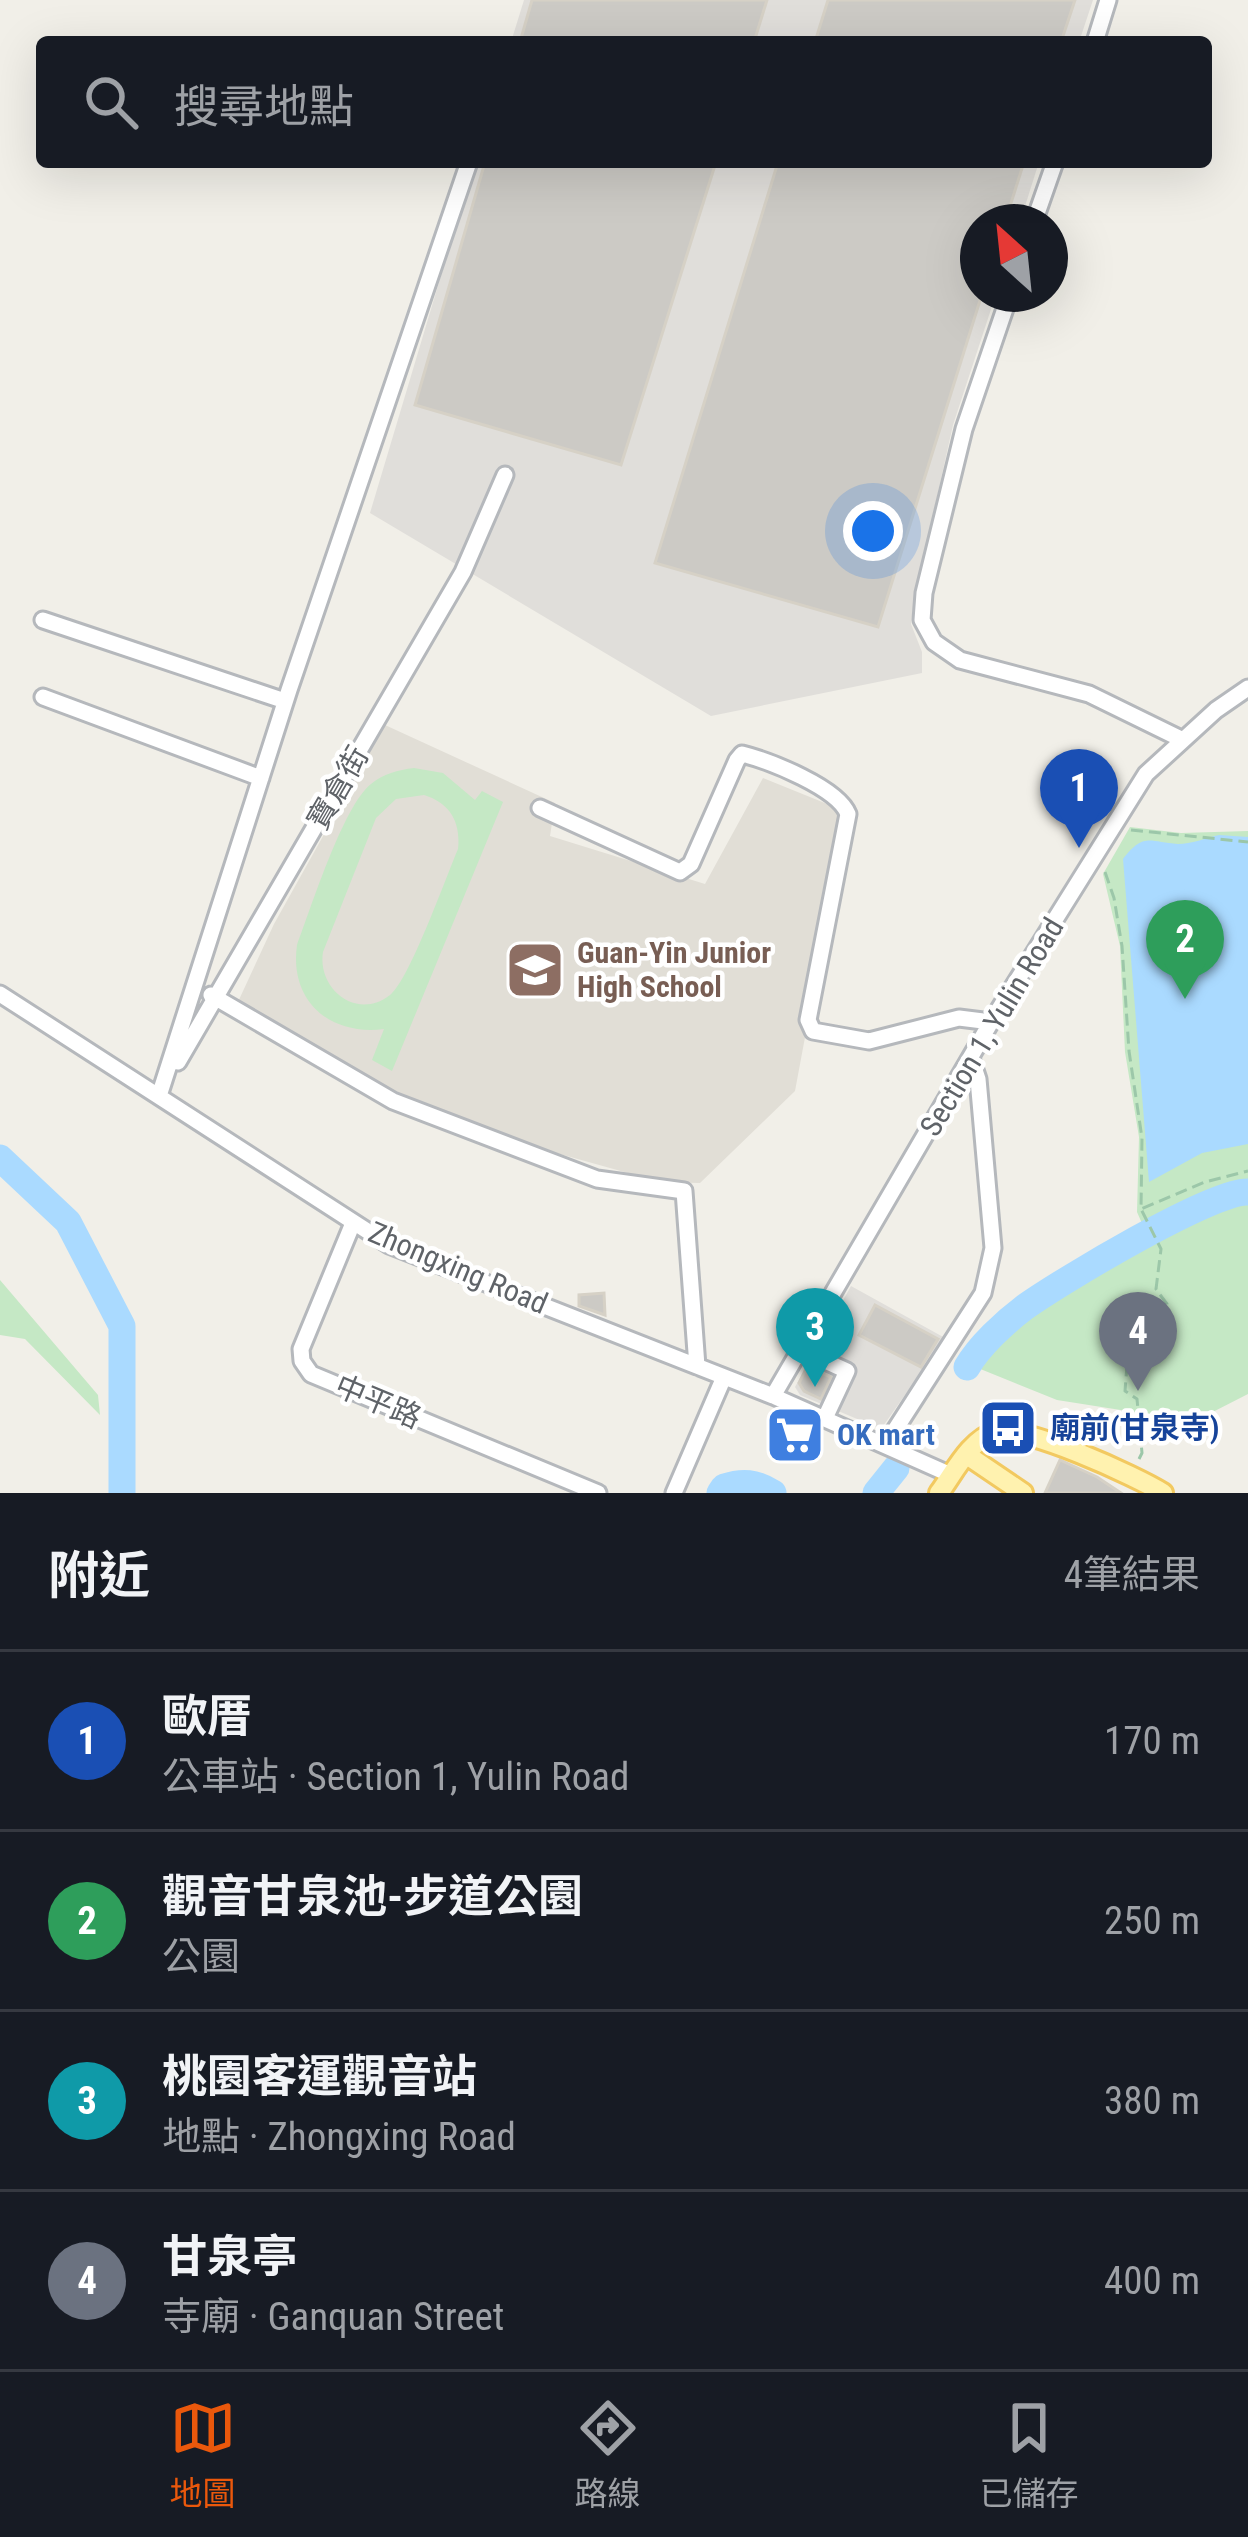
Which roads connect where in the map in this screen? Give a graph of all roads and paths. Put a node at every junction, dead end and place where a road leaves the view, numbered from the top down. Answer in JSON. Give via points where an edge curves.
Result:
{"nodes":[{"id":1,"x":1108,"y":0,"type":"edge"},
{"id":2,"x":1098,"y":36,"type":"edge"},
{"id":3,"x":467,"y":168,"type":"edge"},
{"id":4,"x":1052,"y":168,"type":"edge"},
{"id":5,"x":1040,"y":204,"type":"edge"},
{"id":6,"x":1004,"y":312,"type":"edge"},
{"id":7,"x":505,"y":475,"type":"dead end"},
{"id":8,"x":43,"y":620,"type":"dead end"},
{"id":9,"x":1248,"y":688,"type":"edge"},
{"id":10,"x":43,"y":697,"type":"dead end"},
{"id":11,"x":285,"y":701,"type":"junction"},
{"id":12,"x":1183,"y":740,"type":"junction"},
{"id":13,"x":262,"y":778,"type":"junction"},
{"id":14,"x":540,"y":808,"type":"dead end"},
{"id":15,"x":1134,"y":831,"type":"dead end"},
{"id":16,"x":1248,"y":842,"type":"edge"},
{"id":17,"x":1094,"y":859,"type":"junction"},
{"id":18,"x":196,"y":987,"type":"junction"},
{"id":19,"x":0,"y":994,"type":"edge"},
{"id":20,"x":216,"y":998,"type":"junction"},
{"id":21,"x":991,"y":1022,"type":"junction"},
{"id":22,"x":971,"y":1058,"type":"junction"},
{"id":23,"x":159,"y":1096,"type":"junction"},
{"id":24,"x":1248,"y":1171,"type":"edge"},
{"id":25,"x":1141,"y":1209,"type":"junction"},
{"id":26,"x":353,"y":1223,"type":"junction"},
{"id":27,"x":801,"y":1350,"type":"junction"},
{"id":28,"x":697,"y":1366,"type":"junction"},
{"id":29,"x":724,"y":1378,"type":"junction"},
{"id":30,"x":772,"y":1396,"type":"junction"},
{"id":31,"x":825,"y":1418,"type":"junction"},
{"id":32,"x":886,"y":1444,"type":"junction"},
{"id":33,"x":967,"y":1455,"type":"junction"},
{"id":34,"x":951,"y":1475,"type":"junction"},
{"id":35,"x":1131,"y":1476,"type":"junction"},
{"id":36,"x":598,"y":1493,"type":"edge"},
{"id":37,"x":674,"y":1493,"type":"edge"},
{"id":38,"x":939,"y":1493,"type":"edge"},
{"id":39,"x":1023,"y":1493,"type":"edge"},
{"id":40,"x":1162,"y":1493,"type":"edge"}],
"edges":[{"from":1,"to":2,"type":"street"},
{"from":3,"to":11,"type":"street"},
{"from":4,"to":5,"type":"street"},
{"from":6,"to":12,"type":"street","via":[[964,429],[922,620],[934,642],[961,660],[1089,694]]},
{"from":7,"to":20,"type":"street","name":"寶倉街","via":[[463,572]]},
{"from":8,"to":11,"type":"street"},
{"from":9,"to":12,"type":"street","name":"Section 1, Yulin Road"},
{"from":10,"to":13,"type":"street"},
{"from":11,"to":13,"type":"street"},
{"from":12,"to":17,"type":"street","name":"Section 1, Yulin Road","via":[[1146,774]]},
{"from":13,"to":18,"type":"street"},
{"from":14,"to":21,"type":"street","via":[[680,872],[691,864],[736,760],[762,759],[841,800],[848,814],[808,1020],[814,1031],[869,1041],[959,1018]]},
{"from":15,"to":16,"type":"path"},
{"from":17,"to":21,"type":"street","name":"Section 1, Yulin Road"},
{"from":17,"to":25,"type":"path","via":[[1114,898],[1122,946],[1142,1138]]},
{"from":18,"to":20,"type":"street"},
{"from":18,"to":23,"type":"street"},
{"from":19,"to":23,"type":"street","name":"Zhongxing Road"},
{"from":20,"to":23,"type":"street","name":"寶倉街"},
{"from":20,"to":28,"type":"street","via":[[393,1100],[598,1179],[685,1190]]},
{"from":21,"to":22,"type":"street","name":"Section 1, Yulin Road"},
{"from":22,"to":27,"type":"street","name":"Section 1, Yulin Road"},
{"from":22,"to":32,"type":"street","via":[[993,1248],[983,1293]]},
{"from":23,"to":26,"type":"street","name":"Zhongxing Road"},
{"from":24,"to":25,"type":"path"},
{"from":25,"to":35,"type":"path","via":[[1160,1249],[1156,1289],[1168,1327],[1127,1365],[1125,1390],[1137,1399],[1142,1453]]},
{"from":26,"to":28,"type":"street","name":"Zhongxing Road","via":[[389,1245]]},
{"from":26,"to":36,"type":"street","name":"中平路","via":[[301,1349],[311,1374]]},
{"from":27,"to":30,"type":"street","name":"Section 1, Yulin Road"},
{"from":27,"to":31,"type":"street","via":[[847,1371]]},
{"from":28,"to":29,"type":"street","name":"Zhongxing Road"},
{"from":29,"to":30,"type":"street","name":"Zhongxing Road"},
{"from":29,"to":37,"type":"street"},
{"from":30,"to":31,"type":"street","name":"Zhongxing Road"},
{"from":31,"to":32,"type":"street","name":"Zhongxing Road"},
{"from":32,"to":34,"type":"street","name":"Zhongxing Road"},
{"from":33,"to":34,"type":"main road"},
{"from":33,"to":35,"type":"main road","via":[[980,1439],[1016,1432]]},
{"from":33,"to":39,"type":"main road"},
{"from":34,"to":38,"type":"main road"},
{"from":35,"to":40,"type":"main road"}]}
